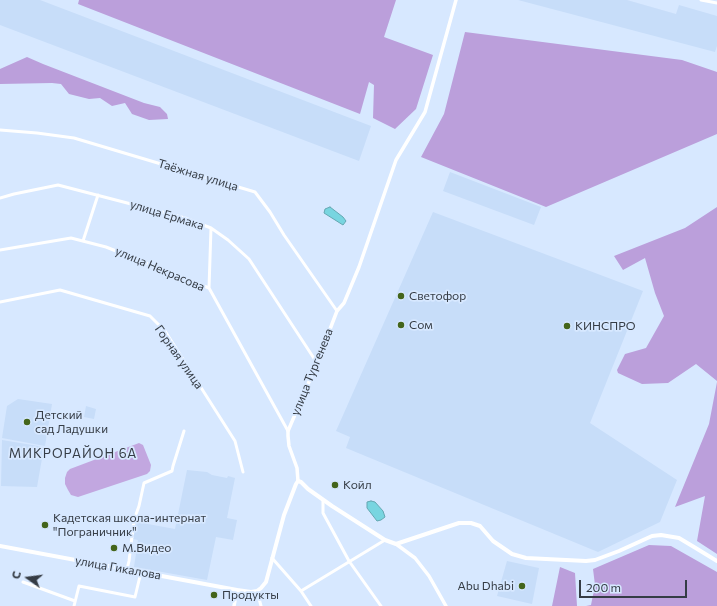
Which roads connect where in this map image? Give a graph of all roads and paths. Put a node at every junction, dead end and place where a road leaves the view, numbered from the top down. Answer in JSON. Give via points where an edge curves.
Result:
{"nodes":[{"id":1,"x":456,"y":0,"type":"edge"},
{"id":2,"x":701,"y":0,"type":"edge"},
{"id":3,"x":717,"y":4,"type":"edge"},
{"id":4,"x":0,"y":130,"type":"edge"},
{"id":5,"x":98,"y":195,"type":"junction"},
{"id":6,"x":0,"y":198,"type":"edge"},
{"id":7,"x":210,"y":228,"type":"junction"},
{"id":8,"x":84,"y":241,"type":"junction"},
{"id":9,"x":0,"y":250,"type":"edge"},
{"id":10,"x":209,"y":288,"type":"junction"},
{"id":11,"x":0,"y":302,"type":"edge"},
{"id":12,"x":337,"y":311,"type":"junction"},
{"id":13,"x":317,"y":364,"type":"junction"},
{"id":14,"x":184,"y":431,"type":"dead end"},
{"id":15,"x":288,"y":431,"type":"junction"},
{"id":16,"x":243,"y":472,"type":"dead end"},
{"id":17,"x":298,"y":481,"type":"junction"},
{"id":18,"x":323,"y":500,"type":"junction"},
{"id":19,"x":385,"y":540,"type":"junction"},
{"id":20,"x":396,"y":544,"type":"junction"},
{"id":21,"x":0,"y":546,"type":"edge"},
{"id":22,"x":272,"y":558,"type":"junction"},
{"id":23,"x":349,"y":561,"type":"junction"},
{"id":24,"x":717,"y":561,"type":"edge"},
{"id":25,"x":127,"y":569,"type":"junction"},
{"id":26,"x":141,"y":572,"type":"junction"},
{"id":27,"x":23,"y":582,"type":"dead end"},
{"id":28,"x":237,"y":590,"type":"junction"},
{"id":29,"x":257,"y":591,"type":"junction"},
{"id":30,"x":301,"y":591,"type":"junction"},
{"id":31,"x":75,"y":601,"type":"junction"},
{"id":32,"x":74,"y":606,"type":"edge"},
{"id":33,"x":234,"y":606,"type":"edge"},
{"id":34,"x":261,"y":606,"type":"edge"},
{"id":35,"x":311,"y":606,"type":"edge"},
{"id":36,"x":381,"y":606,"type":"edge"},
{"id":37,"x":446,"y":606,"type":"edge"}],
"edges":[{"from":1,"to":12,"type":"street","name":"улица Тургенева","via":[[425,112],[396,160],[359,267],[344,303]]},
{"from":2,"to":3,"type":"street"},
{"from":4,"to":12,"type":"street","name":"Таёжная улица","via":[[74,138],[255,192]]},
{"from":5,"to":6,"type":"street","name":"улица Ермака","via":[[58,185]]},
{"from":5,"to":7,"type":"street","name":"улица Ермака","via":[[184,218]]},
{"from":5,"to":8,"type":"street"},
{"from":7,"to":10,"type":"street"},
{"from":7,"to":13,"type":"street","name":"улица Ермака","via":[[228,240],[249,260]]},
{"from":8,"to":9,"type":"street","name":"улица Некрасова","via":[[71,238]]},
{"from":8,"to":10,"type":"street","name":"улица Некрасова","via":[[106,247]]},
{"from":10,"to":15,"type":"street","name":"улица Некрасова"},
{"from":11,"to":16,"type":"street","name":"Горная улица","via":[[60,290],[150,316],[165,331],[235,441]]},
{"from":12,"to":13,"type":"street","name":"улица Тургенева"},
{"from":13,"to":15,"type":"street","name":"улица Тургенева"},
{"from":14,"to":25,"type":"street","via":[[172,471],[144,483],[134,520]]},
{"from":15,"to":17,"type":"street","name":"улица Тургенева"},
{"from":17,"to":18,"type":"main road"},
{"from":17,"to":22,"type":"main road","via":[[284,515]]},
{"from":18,"to":19,"type":"main road"},
{"from":18,"to":23,"type":"street","via":[[323,513]]},
{"from":19,"to":20,"type":"main road"},
{"from":19,"to":23,"type":"street"},
{"from":20,"to":24,"type":"main road","via":[[459,523],[471,523],[480,526],[512,554],[526,558],[594,560],[652,536],[661,535],[679,538]]},
{"from":20,"to":37,"type":"street","via":[[415,558]]},
{"from":21,"to":25,"type":"main road","name":"улица Гикалова"},
{"from":22,"to":29,"type":"main road","via":[[266,582]]},
{"from":22,"to":30,"type":"street"},
{"from":23,"to":30,"type":"street"},
{"from":23,"to":36,"type":"street"},
{"from":25,"to":26,"type":"main road","name":"улица Гикалова"},
{"from":26,"to":28,"type":"main road","name":"улица Гикалова"},
{"from":26,"to":31,"type":"street","via":[[136,597],[79,586]]},
{"from":27,"to":31,"type":"street"},
{"from":28,"to":29,"type":"main road","name":"улица Гикалова"},
{"from":28,"to":33,"type":"street"},
{"from":29,"to":34,"type":"street"},
{"from":30,"to":35,"type":"street"},
{"from":31,"to":32,"type":"street"}]}
